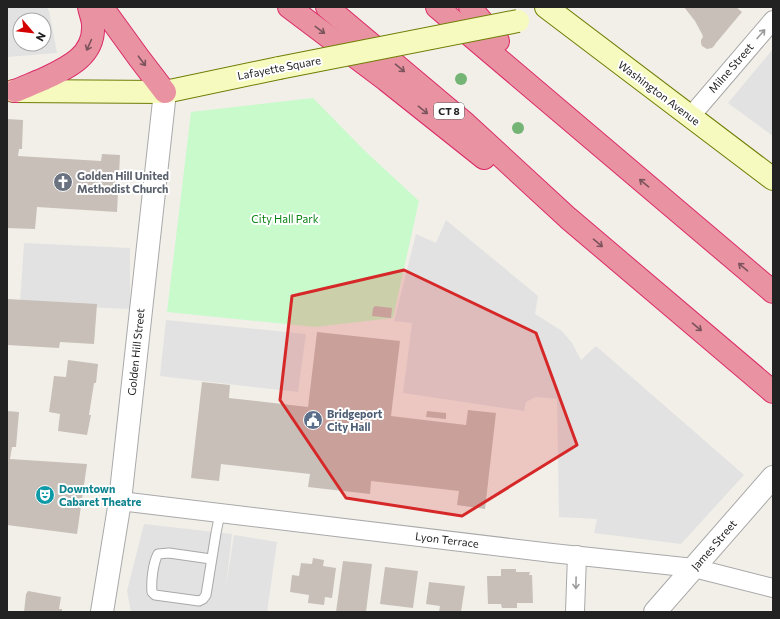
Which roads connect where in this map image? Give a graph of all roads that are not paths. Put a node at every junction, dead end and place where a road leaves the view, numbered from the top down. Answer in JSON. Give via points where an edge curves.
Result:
{"nodes":[{"id":1,"x":88,"y":7,"type":"edge"},
{"id":2,"x":102,"y":7,"type":"edge"},
{"id":3,"x":289,"y":7,"type":"edge"},
{"id":4,"x":327,"y":7,"type":"edge"},
{"id":5,"x":437,"y":7,"type":"edge"},
{"id":6,"x":470,"y":7,"type":"edge"},
{"id":7,"x":546,"y":7,"type":"edge"},
{"id":8,"x":773,"y":20,"type":"edge"},
{"id":9,"x":11,"y":91,"type":"edge"},
{"id":10,"x":165,"y":92,"type":"junction"},
{"id":11,"x":549,"y":102,"type":"junction"},
{"id":12,"x":690,"y":117,"type":"junction"},
{"id":13,"x":773,"y":179,"type":"edge"},
{"id":14,"x":568,"y":218,"type":"junction"},
{"id":15,"x":773,"y":292,"type":"edge"},
{"id":16,"x":773,"y":392,"type":"edge"},
{"id":17,"x":773,"y":477,"type":"edge"},
{"id":18,"x":120,"y":501,"type":"junction"},
{"id":19,"x":220,"y":513,"type":"junction"},
{"id":20,"x":576,"y":555,"type":"junction"},
{"id":21,"x":211,"y":559,"type":"junction"},
{"id":22,"x":694,"y":568,"type":"junction"},
{"id":23,"x":773,"y":588,"type":"edge"},
{"id":24,"x":102,"y":612,"type":"edge"},
{"id":25,"x":575,"y":612,"type":"edge"},
{"id":26,"x":655,"y":612,"type":"edge"}],
"edges":[{"from":1,"to":9,"type":"highway","one_way":true,"via":[[93,35],[85,53],[69,67]]},
{"from":2,"to":10,"type":"highway","one_way":true},
{"from":3,"to":14,"type":"highway","one_way":true,"via":[[505,175]]},
{"from":4,"to":14,"type":"highway","number":"CT 8","one_way":true,"via":[[466,124]]},
{"from":5,"to":11,"type":"highway"},
{"from":6,"to":11,"type":"highway"},
{"from":7,"to":10,"type":"main road","name":"Lafayette Square","bridge":true,"via":[[518,21]]},
{"from":7,"to":12,"type":"main road","name":"Washington Avenue"},
{"from":12,"to":8,"type":"street","name":"Milne Street","one_way":true},
{"from":9,"to":10,"type":"main road","name":"Lafayette Square"},
{"from":10,"to":18,"type":"street","name":"Golden Hill Street"},
{"from":15,"to":11,"type":"highway","one_way":true},
{"from":12,"to":13,"type":"main road","name":"Washington Avenue"},
{"from":14,"to":16,"type":"highway","number":"CT 8","one_way":true},
{"from":17,"to":22,"type":"street","name":"James Street"},
{"from":18,"to":19,"type":"street","name":"Lyon Terrace"},
{"from":18,"to":24,"type":"street","name":"Golden Hill Street"},
{"from":19,"to":20,"type":"street","name":"Lyon Terrace"},
{"from":19,"to":21,"type":"lane"},
{"from":20,"to":22,"type":"street","name":"Lyon Terrace"},
{"from":20,"to":25,"type":"street","one_way":true},
{"from":21,"to":21,"type":"lane","via":[[206,595],[203,599],[199,601],[155,595],[152,592],[158,554],[169,553]]},
{"from":22,"to":23,"type":"street","name":"Lyon Terrace"},
{"from":22,"to":26,"type":"street","name":"James Street"}]}
